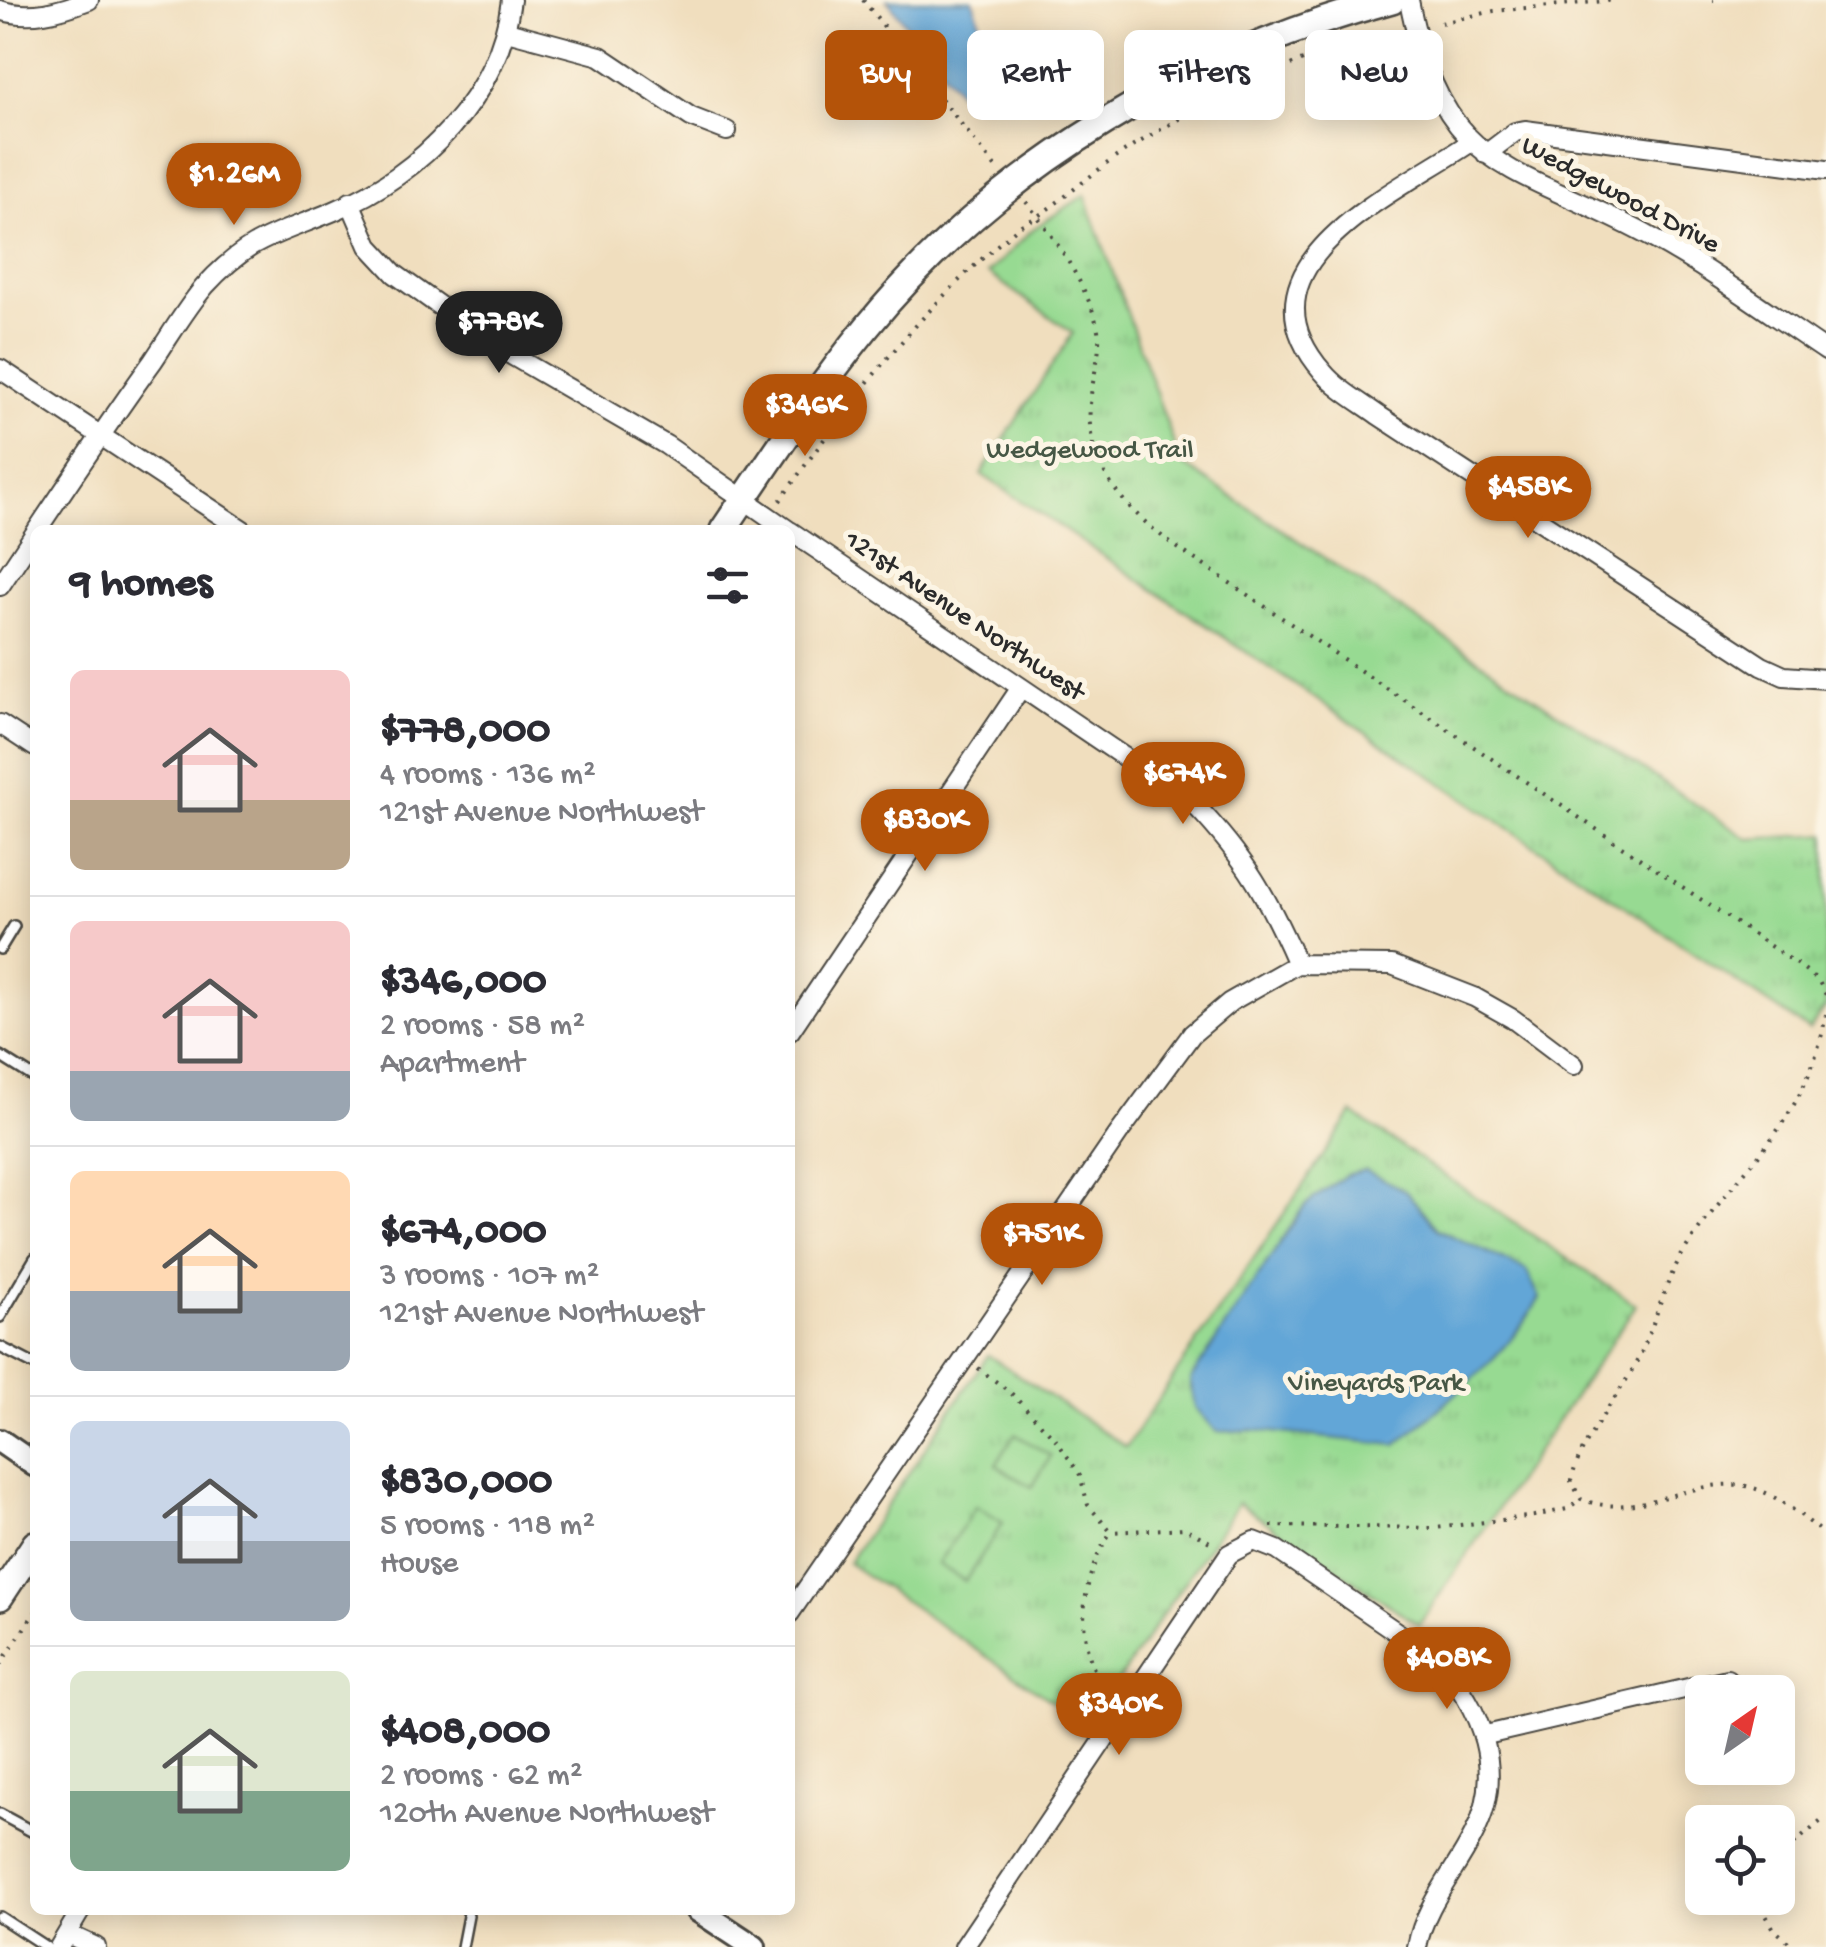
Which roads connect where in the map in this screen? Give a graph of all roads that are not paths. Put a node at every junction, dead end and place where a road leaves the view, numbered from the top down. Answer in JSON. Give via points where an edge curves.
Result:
{"nodes":[{"id":1,"x":89,"y":0,"type":"edge"},
{"id":2,"x":512,"y":0,"type":"edge"},
{"id":3,"x":1392,"y":0,"type":"edge"},
{"id":4,"x":1409,"y":0,"type":"edge"},
{"id":5,"x":0,"y":10,"type":"edge"},
{"id":6,"x":507,"y":31,"type":"junction"},
{"id":7,"x":727,"y":131,"type":"dead end"},
{"id":8,"x":1479,"y":148,"type":"junction"},
{"id":9,"x":1826,"y":170,"type":"edge"},
{"id":10,"x":350,"y":202,"type":"junction"},
{"id":11,"x":1826,"y":352,"type":"edge"},
{"id":12,"x":0,"y":369,"type":"edge"},
{"id":13,"x":100,"y":435,"type":"junction"},
{"id":14,"x":744,"y":498,"type":"junction"},
{"id":15,"x":41,"y":525,"type":"edge"},
{"id":16,"x":235,"y":525,"type":"edge"},
{"id":17,"x":725,"y":525,"type":"edge"},
{"id":18,"x":780,"y":525,"type":"edge"},
{"id":19,"x":795,"y":535,"type":"edge"},
{"id":20,"x":30,"y":541,"type":"edge"},
{"id":21,"x":0,"y":586,"type":"edge"},
{"id":22,"x":1826,"y":679,"type":"edge"},
{"id":23,"x":1020,"y":689,"type":"junction"},
{"id":24,"x":0,"y":724,"type":"edge"},
{"id":25,"x":30,"y":744,"type":"edge"},
{"id":26,"x":14,"y":926,"type":"dead end"},
{"id":27,"x":0,"y":949,"type":"edge"},
{"id":28,"x":1297,"y":964,"type":"junction"},
{"id":29,"x":795,"y":1024,"type":"edge"},
{"id":30,"x":0,"y":1056,"type":"edge"},
{"id":31,"x":1574,"y":1065,"type":"dead end"},
{"id":32,"x":30,"y":1075,"type":"edge"},
{"id":33,"x":30,"y":1266,"type":"edge"},
{"id":34,"x":0,"y":1317,"type":"edge"},
{"id":35,"x":0,"y":1347,"type":"edge"},
{"id":36,"x":30,"y":1366,"type":"edge"},
{"id":37,"x":0,"y":1441,"type":"edge"},
{"id":38,"x":30,"y":1462,"type":"edge"},
{"id":39,"x":30,"y":1548,"type":"edge"},
{"id":40,"x":8,"y":1566,"type":"edge"},
{"id":41,"x":0,"y":1597,"type":"edge"},
{"id":42,"x":795,"y":1606,"type":"edge"},
{"id":43,"x":1685,"y":1689,"type":"edge"},
{"id":44,"x":1486,"y":1734,"type":"junction"},
{"id":45,"x":0,"y":1814,"type":"edge"},
{"id":46,"x":30,"y":1829,"type":"edge"},
{"id":47,"x":78,"y":1915,"type":"edge"},
{"id":48,"x":706,"y":1915,"type":"edge"},
{"id":49,"x":468,"y":1916,"type":"dead end"},
{"id":50,"x":0,"y":1917,"type":"edge"},
{"id":51,"x":63,"y":1940,"type":"edge"},
{"id":52,"x":46,"y":1947,"type":"edge"},
{"id":53,"x":96,"y":1947,"type":"edge"},
{"id":54,"x":462,"y":1947,"type":"edge"},
{"id":55,"x":754,"y":1947,"type":"edge"},
{"id":56,"x":964,"y":1947,"type":"edge"},
{"id":57,"x":1417,"y":1947,"type":"edge"}],
"edges":[{"from":1,"to":5,"type":"street","via":[[18,16]]},
{"from":2,"to":6,"type":"street"},
{"from":3,"to":14,"type":"main road","via":[[1278,36],[1072,141],[914,274],[843,357]]},
{"from":4,"to":8,"type":"street","name":"Wedgewood Drive","via":[[1432,85]]},
{"from":6,"to":7,"type":"street","via":[[600,56],[692,117]]},
{"from":6,"to":10,"type":"street","via":[[484,81],[445,137],[395,178]]},
{"from":8,"to":9,"type":"street","via":[[1525,130]]},
{"from":8,"to":11,"type":"street","name":"Wedgewood Drive","via":[[1545,190],[1652,237]]},
{"from":8,"to":22,"type":"street","via":[[1333,232],[1296,290],[1304,348],[1325,376],[1378,415],[1762,666],[1784,676]]},
{"from":10,"to":13,"type":"street","via":[[276,230],[240,252],[204,288]]},
{"from":10,"to":14,"type":"street","name":"121st Avenue Northwest","via":[[369,246],[395,274],[494,345]]},
{"from":12,"to":13,"type":"street"},
{"from":13,"to":15,"type":"street"},
{"from":13,"to":16,"type":"street"},
{"from":14,"to":17,"type":"main road"},
{"from":14,"to":18,"type":"street","name":"121st Avenue Northwest"},
{"from":19,"to":23,"type":"street","name":"121st Avenue Northwest"},
{"from":20,"to":21,"type":"street"},
{"from":23,"to":28,"type":"street","name":"121st Avenue Northwest","via":[[1195,806],[1264,888]]},
{"from":23,"to":29,"type":"street"},
{"from":24,"to":25,"type":"street"},
{"from":26,"to":27,"type":"lane"},
{"from":28,"to":31,"type":"street","via":[[1392,965],[1513,1018]]},
{"from":28,"to":42,"type":"street","via":[[1230,1002],[1192,1034]]},
{"from":30,"to":32,"type":"lane"},
{"from":33,"to":34,"type":"lane"},
{"from":35,"to":36,"type":"lane"},
{"from":37,"to":38,"type":"street"},
{"from":39,"to":40,"type":"main road"},
{"from":40,"to":41,"type":"main road"},
{"from":43,"to":44,"type":"street"},
{"from":44,"to":56,"type":"street","via":[[1436,1659],[1254,1541],[1229,1554]]},
{"from":44,"to":57,"type":"street","via":[[1486,1803],[1475,1834],[1432,1902]]},
{"from":45,"to":46,"type":"lane"},
{"from":47,"to":51,"type":"street"},
{"from":48,"to":55,"type":"street"},
{"from":49,"to":54,"type":"lane"},
{"from":50,"to":52,"type":"lane"},
{"from":51,"to":53,"type":"street"}]}
